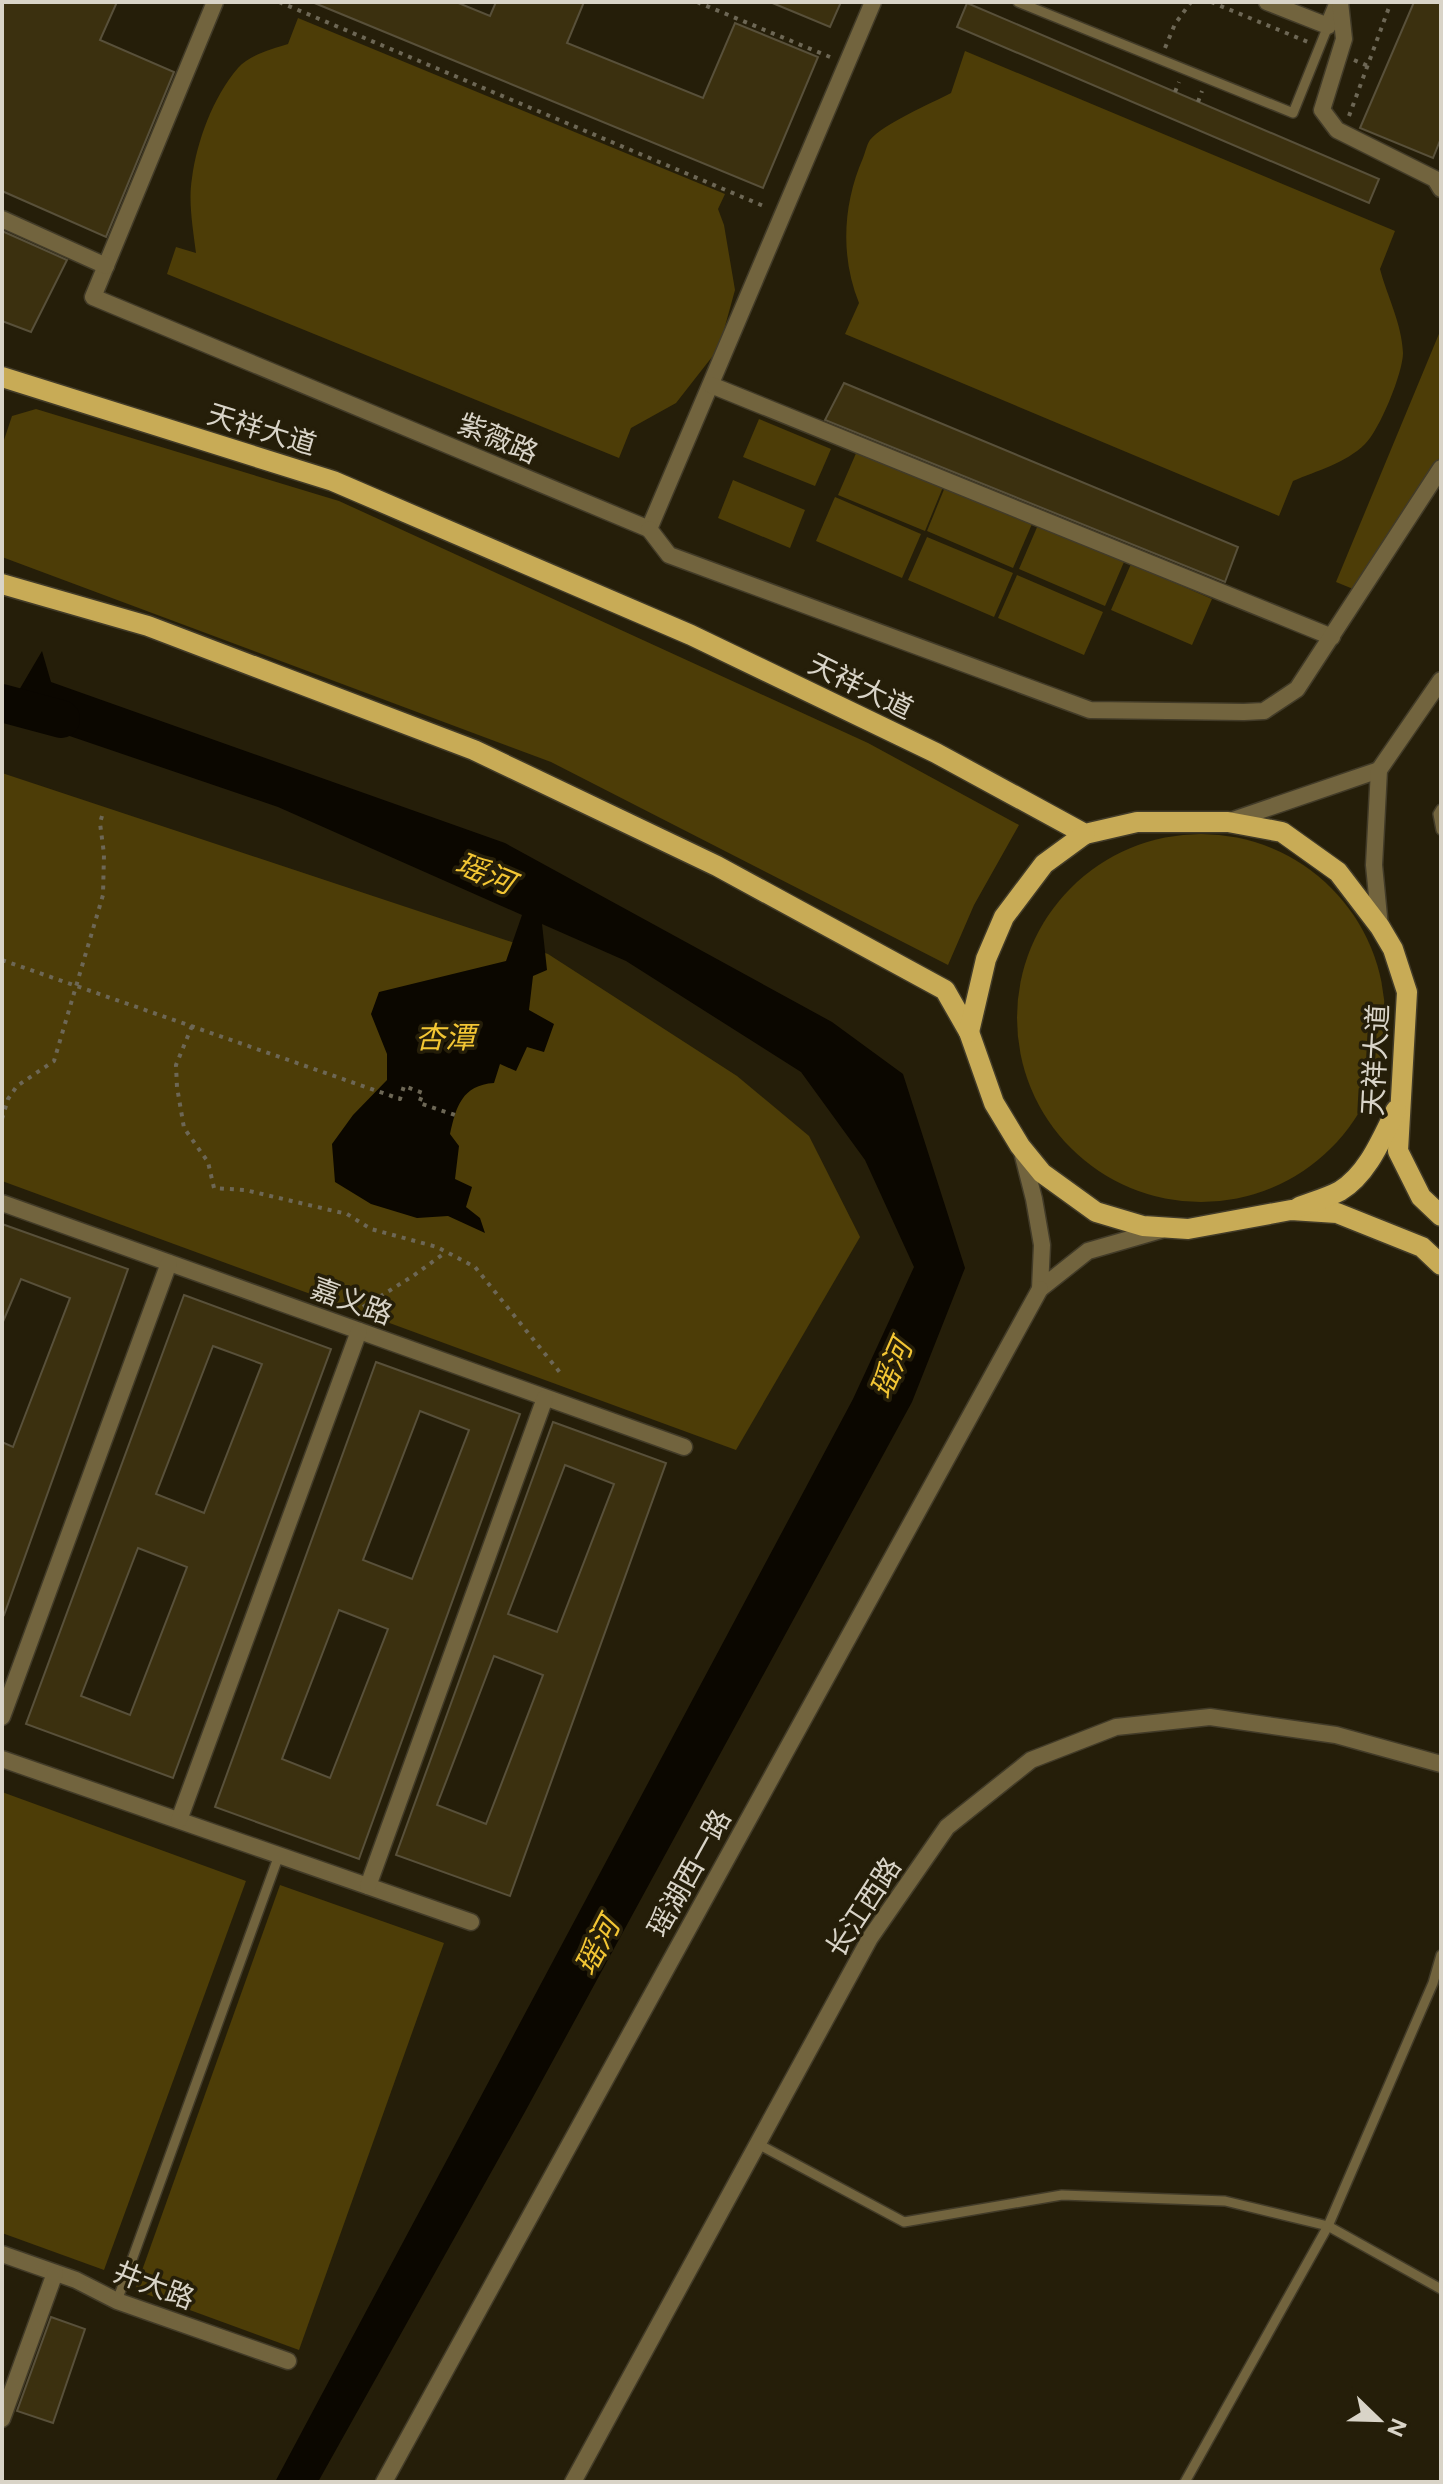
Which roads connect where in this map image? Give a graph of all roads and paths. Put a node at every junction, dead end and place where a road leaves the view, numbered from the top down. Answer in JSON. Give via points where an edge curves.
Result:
{"nodes":[{"id":1,"x":215,"y":2,"type":"edge"},
{"id":2,"x":279,"y":2,"type":"edge"},
{"id":3,"x":697,"y":2,"type":"edge"},
{"id":4,"x":873,"y":2,"type":"edge"},
{"id":5,"x":1018,"y":2,"type":"edge"},
{"id":6,"x":1191,"y":2,"type":"edge"},
{"id":7,"x":1211,"y":2,"type":"edge"},
{"id":8,"x":1267,"y":2,"type":"edge"},
{"id":9,"x":1339,"y":2,"type":"edge"},
{"id":10,"x":1391,"y":2,"type":"edge"},
{"id":11,"x":1328,"y":26,"type":"junction"},
{"id":12,"x":1320,"y":46,"type":"junction"},
{"id":13,"x":1339,"y":54,"type":"junction"},
{"id":14,"x":1160,"y":59,"type":"junction"},
{"id":15,"x":847,"y":64,"type":"junction"},
{"id":16,"x":1368,"y":66,"type":"junction"},
{"id":17,"x":1343,"y":133,"type":"junction"},
{"id":18,"x":1441,"y":189,"type":"edge"},
{"id":19,"x":783,"y":214,"type":"junction"},
{"id":20,"x":2,"y":219,"type":"edge"},
{"id":21,"x":106,"y":266,"type":"junction"},
{"id":22,"x":2,"y":377,"type":"edge"},
{"id":23,"x":711,"y":385,"type":"junction"},
{"id":24,"x":1441,"y":468,"type":"edge"},
{"id":25,"x":649,"y":529,"type":"junction"},
{"id":26,"x":2,"y":584,"type":"edge"},
{"id":27,"x":1332,"y":637,"type":"junction"},
{"id":28,"x":1441,"y":680,"type":"edge"},
{"id":29,"x":1379,"y":770,"type":"junction"},
{"id":30,"x":1441,"y":809,"type":"edge"},
{"id":31,"x":102,"y":816,"type":"dead end"},
{"id":32,"x":1228,"y":822,"type":"junction"},
{"id":33,"x":1441,"y":830,"type":"edge"},
{"id":34,"x":1085,"y":834,"type":"junction"},
{"id":35,"x":1380,"y":927,"type":"junction"},
{"id":36,"x":2,"y":960,"type":"edge"},
{"id":37,"x":77,"y":986,"type":"junction"},
{"id":38,"x":192,"y":1026,"type":"junction"},
{"id":39,"x":969,"y":1032,"type":"junction"},
{"id":40,"x":1401,"y":1100,"type":"junction"},
{"id":41,"x":458,"y":1116,"type":"dead end"},
{"id":42,"x":2,"y":1119,"type":"edge"},
{"id":43,"x":1020,"y":1146,"type":"junction"},
{"id":44,"x":2,"y":1203,"type":"edge"},
{"id":45,"x":1291,"y":1210,"type":"junction"},
{"id":46,"x":1441,"y":1216,"type":"edge"},
{"id":47,"x":1168,"y":1227,"type":"junction"},
{"id":48,"x":446,"y":1252,"type":"junction"},
{"id":49,"x":169,"y":1263,"type":"junction"},
{"id":50,"x":1441,"y":1265,"type":"edge"},
{"id":51,"x":1040,"y":1289,"type":"junction"},
{"id":52,"x":363,"y":1307,"type":"dead end"},
{"id":53,"x":359,"y":1331,"type":"junction"},
{"id":54,"x":562,"y":1375,"type":"dead end"},
{"id":55,"x":545,"y":1398,"type":"junction"},
{"id":56,"x":684,"y":1447,"type":"dead end"},
{"id":57,"x":2,"y":1717,"type":"edge"},
{"id":58,"x":2,"y":1759,"type":"edge"},
{"id":59,"x":1441,"y":1764,"type":"edge"},
{"id":60,"x":179,"y":1820,"type":"junction"},
{"id":61,"x":279,"y":1855,"type":"junction"},
{"id":62,"x":368,"y":1886,"type":"junction"},
{"id":63,"x":471,"y":1922,"type":"dead end"},
{"id":64,"x":1441,"y":1955,"type":"edge"},
{"id":65,"x":758,"y":2144,"type":"junction"},
{"id":66,"x":1328,"y":2226,"type":"junction"},
{"id":67,"x":2,"y":2254,"type":"edge"},
{"id":68,"x":55,"y":2273,"type":"junction"},
{"id":69,"x":1441,"y":2289,"type":"edge"},
{"id":70,"x":117,"y":2301,"type":"junction"},
{"id":71,"x":288,"y":2361,"type":"dead end"},
{"id":72,"x":2,"y":2419,"type":"edge"},
{"id":73,"x":384,"y":2482,"type":"edge"},
{"id":74,"x":573,"y":2482,"type":"edge"},
{"id":75,"x":1185,"y":2482,"type":"edge"}],
"edges":[{"from":1,"to":21,"type":"street","name":"紫薇路"},
{"from":2,"to":19,"type":"path"},
{"from":3,"to":15,"type":"path"},
{"from":4,"to":15,"type":"street"},
{"from":5,"to":14,"type":"lane"},
{"from":6,"to":14,"type":"path"},
{"from":7,"to":12,"type":"path"},
{"from":8,"to":11,"type":"street"},
{"from":9,"to":11,"type":"street"},
{"from":9,"to":13,"type":"street","via":[[1344,39]]},
{"from":10,"to":16,"type":"path"},
{"from":11,"to":12,"type":"lane"},
{"from":12,"to":14,"type":"lane","via":[[1293,113]]},
{"from":13,"to":16,"type":"path"},
{"from":13,"to":17,"type":"street","via":[[1322,110]]},
{"from":15,"to":19,"type":"street"},
{"from":16,"to":17,"type":"path"},
{"from":17,"to":18,"type":"street","via":[[1435,179]]},
{"from":19,"to":23,"type":"street"},
{"from":20,"to":21,"type":"street"},
{"from":21,"to":25,"type":"street","name":"紫薇路","via":[[93,297]]},
{"from":22,"to":34,"type":"main road","name":"天祥大道","via":[[333,481],[691,635],[936,753]]},
{"from":23,"to":25,"type":"street"},
{"from":23,"to":27,"type":"street"},
{"from":24,"to":27,"type":"street"},
{"from":25,"to":27,"type":"street","via":[[669,555],[1090,710],[1264,711],[1297,689]]},
{"from":26,"to":39,"type":"main road","via":[[148,626],[474,750],[717,866],[945,990]]},
{"from":28,"to":29,"type":"street"},
{"from":29,"to":32,"type":"street"},
{"from":29,"to":35,"type":"street","via":[[1374,865]]},
{"from":30,"to":33,"type":"lane"},
{"from":31,"to":37,"type":"path","via":[[103,895]]},
{"from":32,"to":34,"type":"main road","name":"天祥大道","via":[[1137,822]]},
{"from":32,"to":35,"type":"main road","name":"天祥大道","via":[[1282,832],[1338,872]]},
{"from":34,"to":39,"type":"main road","via":[[1044,864],[1004,917],[986,959]]},
{"from":35,"to":40,"type":"main road","name":"天祥大道","via":[[1407,992]]},
{"from":36,"to":37,"type":"path"},
{"from":37,"to":38,"type":"path"},
{"from":37,"to":42,"type":"path","via":[[54,1061],[17,1086]]},
{"from":38,"to":41,"type":"path","via":[[400,1099],[404,1086],[423,1093],[419,1103]]},
{"from":38,"to":48,"type":"path","via":[[176,1065],[177,1087],[184,1128],[208,1162],[214,1188],[347,1214],[371,1229]]},
{"from":39,"to":43,"type":"main road","via":[[994,1103]]},
{"from":40,"to":45,"type":"main road","via":[[1363,1170],[1341,1190]]},
{"from":40,"to":46,"type":"main road","name":"天祥大道","via":[[1398,1151],[1421,1197]]},
{"from":43,"to":47,"type":"main road","via":[[1042,1173],[1096,1212],[1143,1226]]},
{"from":43,"to":51,"type":"street","via":[[1042,1245]]},
{"from":44,"to":49,"type":"street","name":"嘉义路"},
{"from":45,"to":47,"type":"main road","via":[[1188,1229]]},
{"from":45,"to":50,"type":"main road","via":[[1337,1213],[1422,1247]]},
{"from":47,"to":51,"type":"street","via":[[1088,1251]]},
{"from":48,"to":52,"type":"path"},
{"from":48,"to":54,"type":"path","via":[[475,1267]]},
{"from":49,"to":53,"type":"street","name":"嘉义路"},
{"from":49,"to":57,"type":"street"},
{"from":51,"to":73,"type":"street","name":"瑶湖西一路"},
{"from":53,"to":55,"type":"street","name":"嘉义路"},
{"from":53,"to":60,"type":"street"},
{"from":55,"to":56,"type":"street","name":"嘉义路"},
{"from":55,"to":62,"type":"street"},
{"from":58,"to":60,"type":"street"},
{"from":59,"to":65,"type":"street","name":"长江西路","via":[[1336,1735],[1210,1717],[1116,1727],[1031,1760],[947,1827],[870,1938]]},
{"from":60,"to":61,"type":"street"},
{"from":61,"to":62,"type":"street"},
{"from":61,"to":70,"type":"lane"},
{"from":62,"to":63,"type":"street"},
{"from":64,"to":66,"type":"lane"},
{"from":65,"to":66,"type":"lane","via":[[904,2222],[1062,2195],[1225,2201]]},
{"from":65,"to":74,"type":"street","name":"长江西路"},
{"from":66,"to":69,"type":"lane"},
{"from":66,"to":75,"type":"lane"},
{"from":67,"to":68,"type":"street","name":"井大路"},
{"from":68,"to":70,"type":"street","name":"井大路"},
{"from":68,"to":72,"type":"street"},
{"from":70,"to":71,"type":"street","name":"井大路"}]}
